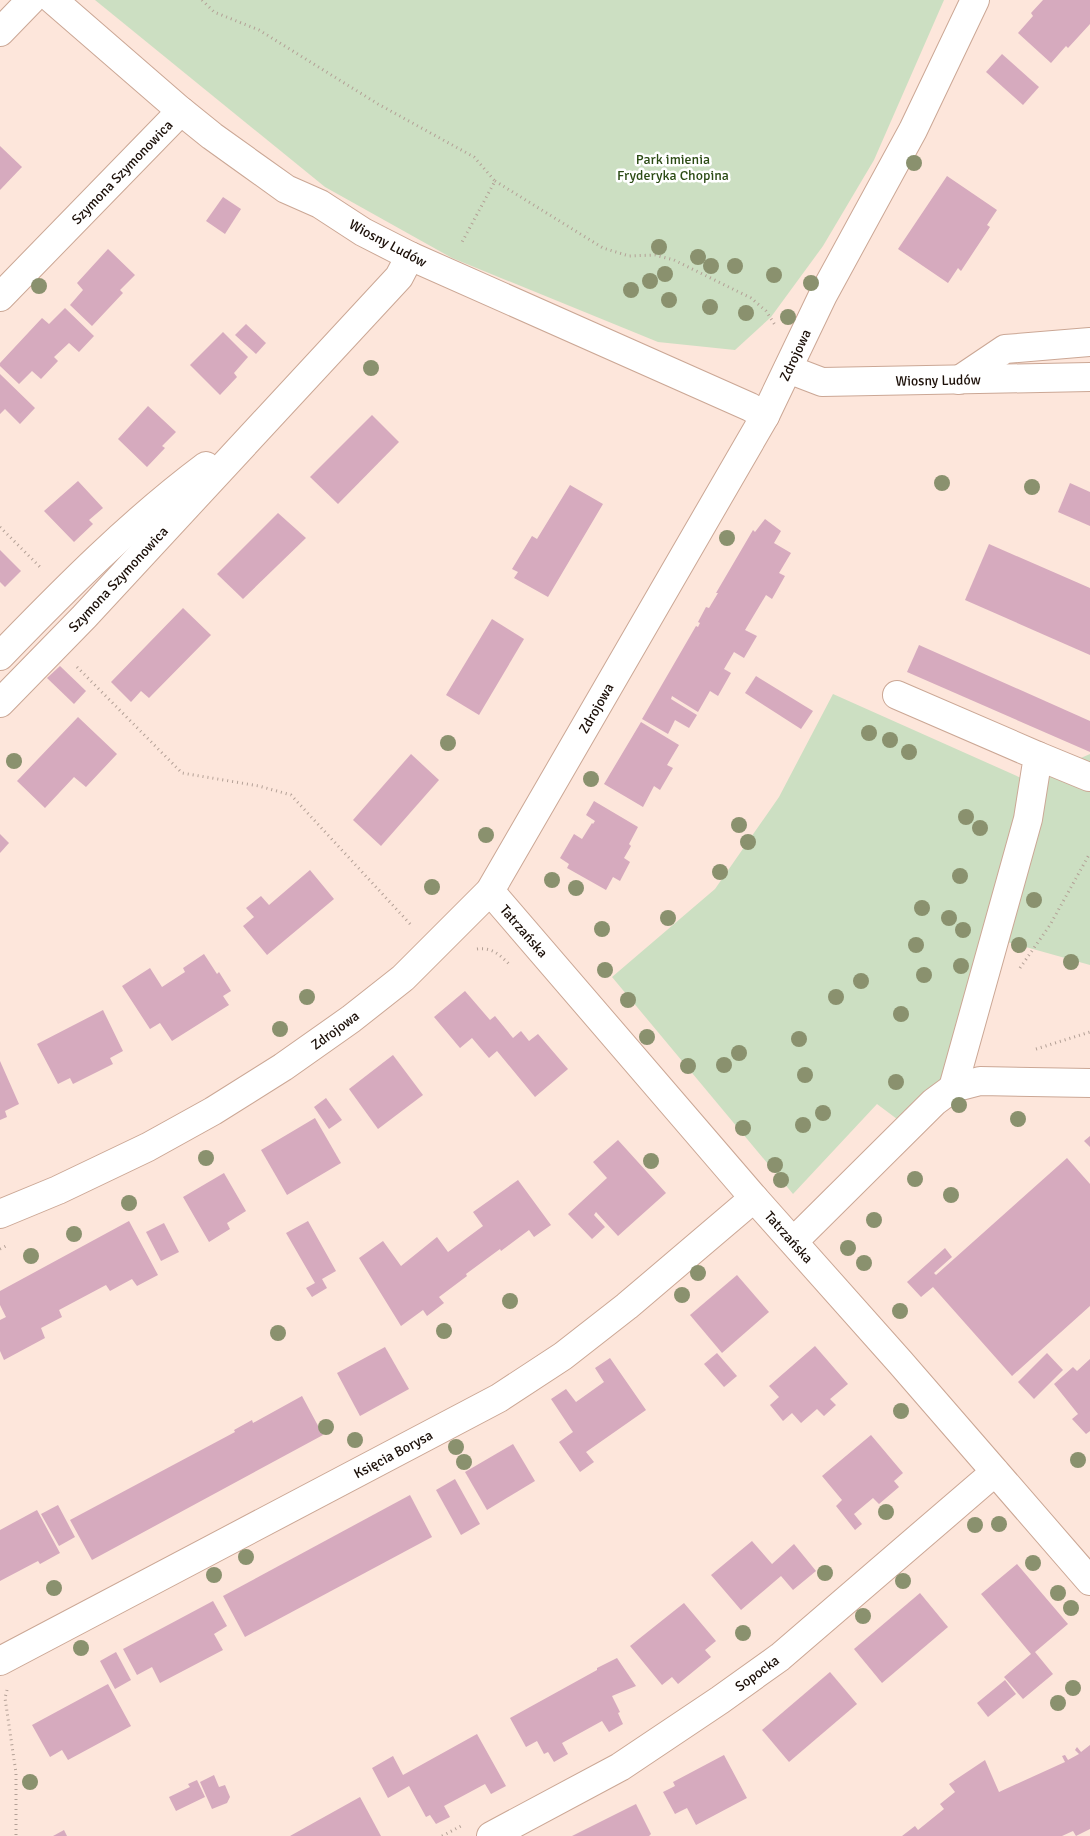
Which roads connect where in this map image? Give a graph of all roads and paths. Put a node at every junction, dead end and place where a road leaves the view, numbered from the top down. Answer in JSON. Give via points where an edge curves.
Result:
{"nodes":[{"id":1,"x":31,"y":0,"type":"edge"},
{"id":2,"x":53,"y":0,"type":"edge"},
{"id":3,"x":202,"y":0,"type":"edge"},
{"id":4,"x":975,"y":0,"type":"edge"},
{"id":5,"x":0,"y":32,"type":"edge"},
{"id":6,"x":181,"y":111,"type":"junction"},
{"id":7,"x":495,"y":182,"type":"junction"},
{"id":8,"x":410,"y":256,"type":"junction"},
{"id":9,"x":443,"y":271,"type":"junction"},
{"id":10,"x":0,"y":297,"type":"edge"},
{"id":11,"x":1090,"y":342,"type":"edge"},
{"id":12,"x":794,"y":358,"type":"junction"},
{"id":13,"x":1090,"y":377,"type":"edge"},
{"id":14,"x":959,"y":380,"type":"junction"},
{"id":15,"x":766,"y":416,"type":"junction"},
{"id":16,"x":235,"y":454,"type":"junction"},
{"id":17,"x":0,"y":527,"type":"edge"},
{"id":18,"x":64,"y":590,"type":"junction"},
{"id":19,"x":55,"y":645,"type":"junction"},
{"id":20,"x":0,"y":656,"type":"edge"},
{"id":21,"x":897,"y":695,"type":"dead end"},
{"id":22,"x":0,"y":702,"type":"edge"},
{"id":23,"x":1038,"y":756,"type":"junction"},
{"id":24,"x":1089,"y":777,"type":"edge"},
{"id":25,"x":1090,"y":853,"type":"edge"},
{"id":26,"x":490,"y":891,"type":"junction"},
{"id":27,"x":412,"y":927,"type":"dead end"},
{"id":28,"x":469,"y":950,"type":"dead end"},
{"id":29,"x":512,"y":966,"type":"dead end"},
{"id":30,"x":1017,"y":972,"type":"dead end"},
{"id":31,"x":1090,"y":1084,"type":"edge"},
{"id":32,"x":953,"y":1088,"type":"junction"},
{"id":33,"x":754,"y":1198,"type":"junction"},
{"id":34,"x":0,"y":1214,"type":"edge"},
{"id":35,"x":17,"y":1241,"type":"dead end"},
{"id":36,"x":794,"y":1241,"type":"junction"},
{"id":37,"x":0,"y":1249,"type":"edge"},
{"id":38,"x":994,"y":1472,"type":"junction"},
{"id":39,"x":1090,"y":1581,"type":"edge"},
{"id":40,"x":4,"y":1671,"type":"edge"},
{"id":41,"x":468,"y":1823,"type":"dead end"},
{"id":42,"x":16,"y":1836,"type":"edge"},
{"id":43,"x":442,"y":1836,"type":"edge"},
{"id":44,"x":491,"y":1836,"type":"edge"}],
"edges":[{"from":1,"to":5,"type":"street"},
{"from":2,"to":6,"type":"street","name":"Wiosny Ludów"},
{"from":3,"to":7,"type":"path","via":[[214,12],[259,30],[378,104],[474,157]]},
{"from":4,"to":12,"type":"street","name":"Zdrojowa","via":[[913,130],[823,295]]},
{"from":6,"to":8,"type":"street","name":"Wiosny Ludów","via":[[286,189],[320,204],[363,232]]},
{"from":6,"to":10,"type":"street","name":"Szymona Szymonowica"},
{"from":7,"to":9,"type":"path","via":[[463,242]]},
{"from":7,"to":12,"type":"path","via":[[603,248],[629,256],[655,255],[674,260],[751,298],[766,311]]},
{"from":8,"to":9,"type":"street","name":"Wiosny Ludów"},
{"from":8,"to":16,"type":"street","name":"Szymona Szymonowica","via":[[398,277]]},
{"from":9,"to":15,"type":"street","name":"Wiosny Ludów"},
{"from":11,"to":14,"type":"street","via":[[1005,349]]},
{"from":12,"to":14,"type":"street","name":"Wiosny Ludów","via":[[822,382]]},
{"from":12,"to":15,"type":"street","name":"Zdrojowa"},
{"from":13,"to":14,"type":"street","name":"Wiosny Ludów"},
{"from":15,"to":26,"type":"street","name":"Zdrojowa"},
{"from":16,"to":18,"type":"street","name":"Szymona Szymonowica","via":[[216,460],[178,487]]},
{"from":16,"to":19,"type":"street","name":"Szymona Szymonowica"},
{"from":17,"to":18,"type":"path"},
{"from":18,"to":20,"type":"street","name":"Szymona Szymonowica"},
{"from":19,"to":22,"type":"street","name":"Szymona Szymonowica"},
{"from":19,"to":27,"type":"path","via":[[182,773],[291,795]]},
{"from":21,"to":23,"type":"street"},
{"from":23,"to":24,"type":"street"},
{"from":23,"to":32,"type":"street","via":[[1028,819]]},
{"from":25,"to":30,"type":"path","via":[[1050,924]]},
{"from":26,"to":33,"type":"street","name":"Tatrzańska"},
{"from":26,"to":34,"type":"street","name":"Zdrojowa","via":[[403,978],[283,1067],[148,1147]]},
{"from":28,"to":29,"type":"path","via":[[487,947]]},
{"from":31,"to":32,"type":"street","via":[[980,1081]]},
{"from":32,"to":36,"type":"street","via":[[934,1102]]},
{"from":33,"to":36,"type":"street","name":"Tatrzańska"},
{"from":33,"to":40,"type":"street","name":"Księcia Borysa","via":[[627,1306],[563,1356],[499,1398]]},
{"from":35,"to":37,"type":"path"},
{"from":36,"to":38,"type":"street","name":"Tatrzańska"},
{"from":38,"to":39,"type":"street","name":"Tatrzańska"},
{"from":38,"to":44,"type":"street","name":"Sopocka","via":[[780,1657],[620,1767]]},
{"from":40,"to":42,"type":"path","via":[[16,1773]]},
{"from":41,"to":43,"type":"path"}]}
